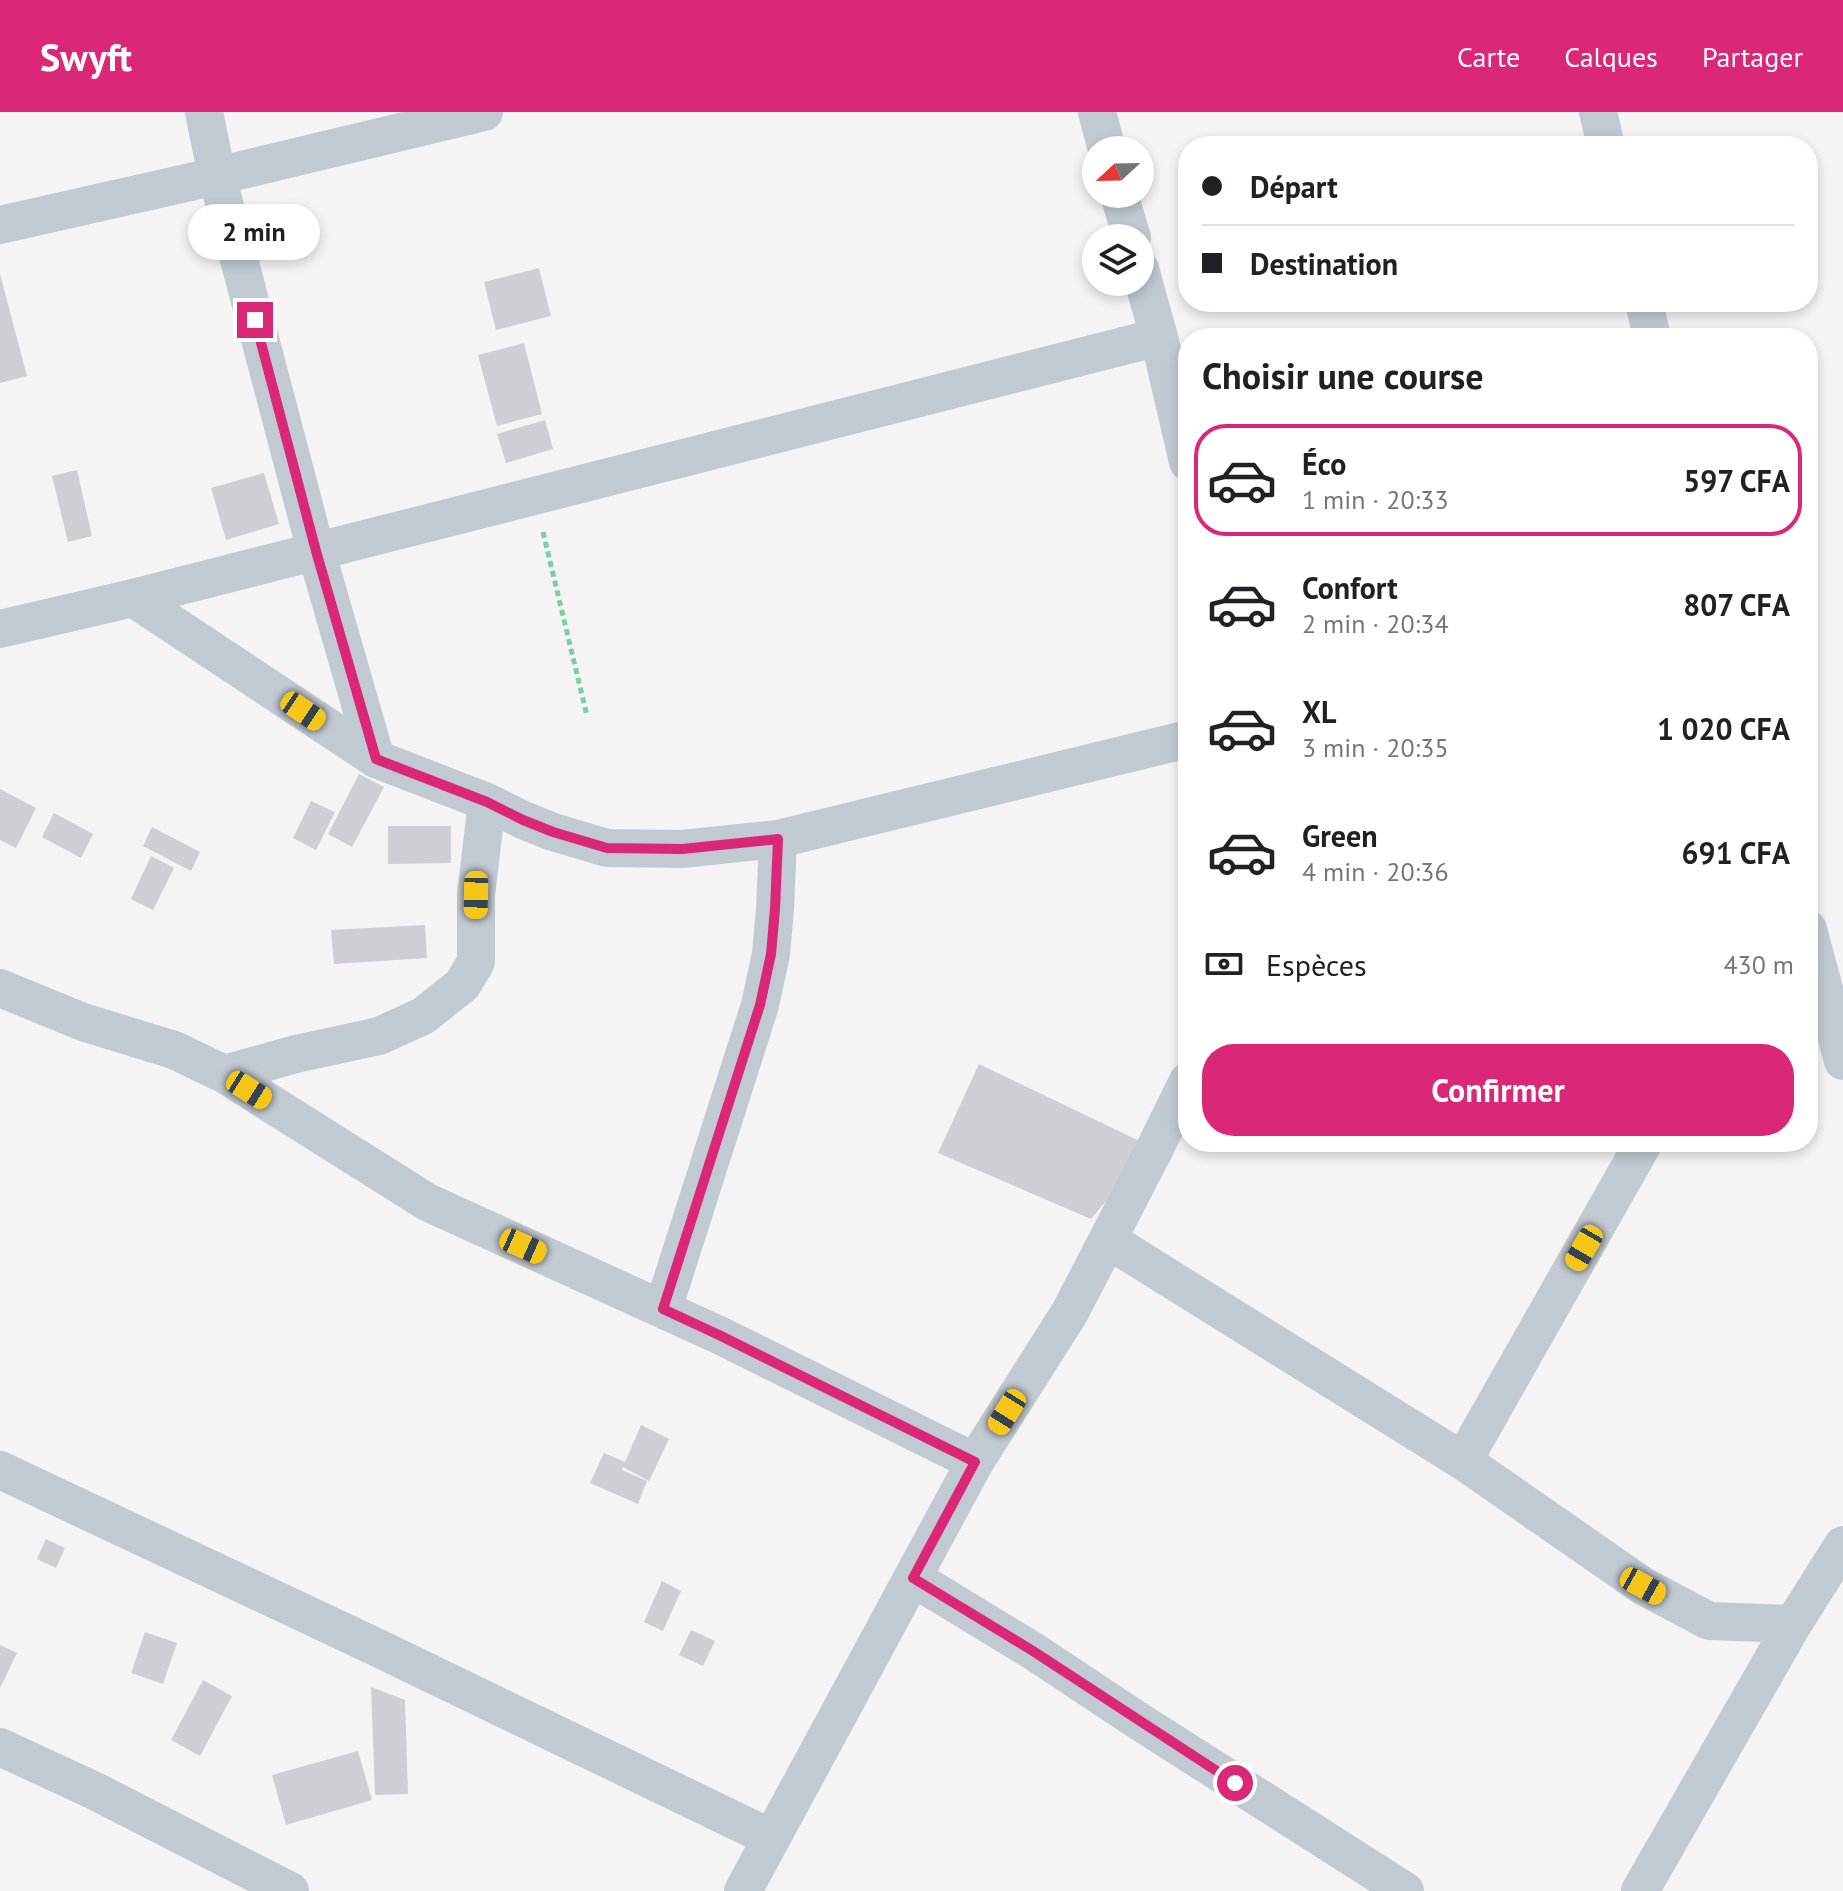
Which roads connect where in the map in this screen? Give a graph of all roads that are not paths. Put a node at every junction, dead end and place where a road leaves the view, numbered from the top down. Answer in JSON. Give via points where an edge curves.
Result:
{"nodes":[{"id":1,"x":204,"y":112,"type":"edge"},
{"id":2,"x":484,"y":112,"type":"edge"},
{"id":3,"x":1097,"y":112,"type":"edge"},
{"id":4,"x":1598,"y":112,"type":"edge"},
{"id":5,"x":1103,"y":136,"type":"edge"},
{"id":6,"x":1604,"y":136,"type":"edge"},
{"id":7,"x":217,"y":176,"type":"junction"},
{"id":8,"x":0,"y":225,"type":"edge"},
{"id":9,"x":1148,"y":296,"type":"edge"},
{"id":10,"x":1159,"y":337,"type":"junction"},
{"id":11,"x":1178,"y":419,"type":"edge"},
{"id":12,"x":316,"y":551,"type":"junction"},
{"id":13,"x":133,"y":598,"type":"junction"},
{"id":14,"x":0,"y":629,"type":"edge"},
{"id":15,"x":1178,"y":741,"type":"edge"},
{"id":16,"x":376,"y":759,"type":"junction"},
{"id":17,"x":487,"y":802,"type":"junction"},
{"id":18,"x":778,"y":839,"type":"junction"},
{"id":19,"x":1818,"y":967,"type":"edge"},
{"id":20,"x":0,"y":988,"type":"edge"},
{"id":21,"x":1843,"y":1061,"type":"edge"},
{"id":22,"x":224,"y":1074,"type":"junction"},
{"id":23,"x":1178,"y":1101,"type":"edge"},
{"id":24,"x":1638,"y":1152,"type":"edge"},
{"id":25,"x":1108,"y":1240,"type":"junction"},
{"id":26,"x":663,"y":1309,"type":"junction"},
{"id":27,"x":1463,"y":1461,"type":"junction"},
{"id":28,"x":975,"y":1462,"type":"junction"},
{"id":29,"x":0,"y":1470,"type":"edge"},
{"id":30,"x":1843,"y":1545,"type":"edge"},
{"id":31,"x":913,"y":1578,"type":"junction"},
{"id":32,"x":1793,"y":1624,"type":"junction"},
{"id":33,"x":0,"y":1747,"type":"edge"},
{"id":34,"x":771,"y":1838,"type":"junction"},
{"id":35,"x":290,"y":1891,"type":"edge"},
{"id":36,"x":743,"y":1891,"type":"edge"},
{"id":37,"x":1405,"y":1891,"type":"edge"},
{"id":38,"x":1640,"y":1891,"type":"edge"}],
"edges":[{"from":1,"to":7,"type":"street"},
{"from":2,"to":7,"type":"street"},
{"from":3,"to":5,"type":"street"},
{"from":4,"to":6,"type":"street"},
{"from":7,"to":8,"type":"street"},
{"from":7,"to":12,"type":"street"},
{"from":9,"to":10,"type":"street"},
{"from":10,"to":11,"type":"street"},
{"from":10,"to":12,"type":"street"},
{"from":12,"to":13,"type":"street"},
{"from":12,"to":16,"type":"street"},
{"from":13,"to":14,"type":"street"},
{"from":13,"to":16,"type":"street"},
{"from":15,"to":18,"type":"street"},
{"from":16,"to":17,"type":"street"},
{"from":17,"to":18,"type":"street","via":[[553,832],[607,848],[682,849]]},
{"from":17,"to":22,"type":"street","via":[[476,895],[476,962],[462,985],[423,1016],[379,1036]]},
{"from":18,"to":26,"type":"street","via":[[771,954],[760,1005]]},
{"from":19,"to":21,"type":"street"},
{"from":20,"to":22,"type":"street","via":[[83,1022],[174,1050]]},
{"from":22,"to":26,"type":"street","via":[[427,1202]]},
{"from":23,"to":25,"type":"street"},
{"from":24,"to":27,"type":"street"},
{"from":25,"to":27,"type":"street"},
{"from":25,"to":28,"type":"street","via":[[1070,1312]]},
{"from":26,"to":28,"type":"street"},
{"from":27,"to":32,"type":"street","via":[[1643,1586],[1709,1621]]},
{"from":28,"to":31,"type":"street"},
{"from":29,"to":34,"type":"street"},
{"from":30,"to":32,"type":"street"},
{"from":31,"to":34,"type":"street"},
{"from":31,"to":37,"type":"street"},
{"from":32,"to":38,"type":"street"},
{"from":33,"to":35,"type":"street"},
{"from":34,"to":36,"type":"street"}]}
